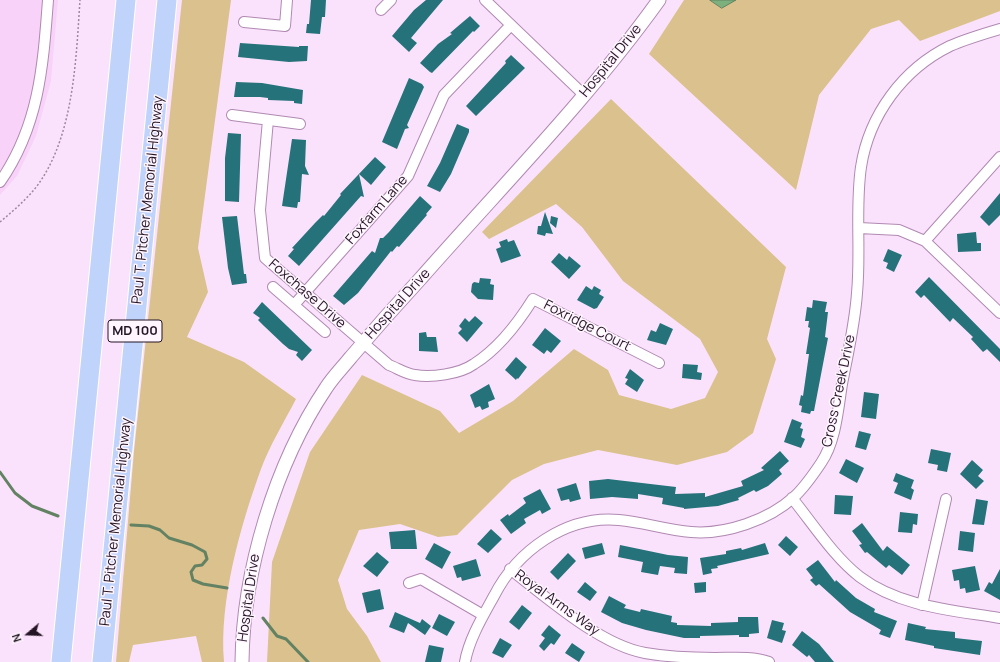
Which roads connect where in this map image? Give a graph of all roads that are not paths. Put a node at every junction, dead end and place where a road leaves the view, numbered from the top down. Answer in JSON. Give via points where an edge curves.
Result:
{"nodes":[{"id":1,"x":48,"y":0,"type":"edge"},
{"id":2,"x":126,"y":0,"type":"edge"},
{"id":3,"x":167,"y":0,"type":"edge"},
{"id":4,"x":287,"y":0,"type":"edge"},
{"id":5,"x":391,"y":0,"type":"edge"},
{"id":6,"x":485,"y":0,"type":"edge"},
{"id":7,"x":659,"y":0,"type":"edge"},
{"id":8,"x":381,"y":10,"type":"dead end"},
{"id":9,"x":244,"y":22,"type":"dead end"},
{"id":10,"x":510,"y":26,"type":"junction"},
{"id":11,"x":1000,"y":29,"type":"edge"},
{"id":12,"x":584,"y":95,"type":"junction"},
{"id":13,"x":232,"y":115,"type":"dead end"},
{"id":14,"x":268,"y":120,"type":"junction"},
{"id":15,"x":300,"y":124,"type":"dead end"},
{"id":16,"x":1000,"y":157,"type":"edge"},
{"id":17,"x":0,"y":182,"type":"edge"},
{"id":18,"x":859,"y":228,"type":"junction"},
{"id":19,"x":925,"y":241,"type":"junction"},
{"id":20,"x":273,"y":287,"type":"dead end"},
{"id":21,"x":305,"y":293,"type":"junction"},
{"id":22,"x":294,"y":305,"type":"junction"},
{"id":23,"x":1000,"y":313,"type":"edge"},
{"id":24,"x":325,"y":332,"type":"dead end"},
{"id":25,"x":363,"y":343,"type":"junction"},
{"id":26,"x":659,"y":363,"type":"dead end"},
{"id":27,"x":792,"y":498,"type":"junction"},
{"id":28,"x":946,"y":499,"type":"dead end"},
{"id":29,"x":510,"y":569,"type":"junction"},
{"id":30,"x":409,"y":583,"type":"dead end"},
{"id":31,"x":922,"y":605,"type":"junction"},
{"id":32,"x":483,"y":615,"type":"junction"},
{"id":33,"x":1000,"y":618,"type":"edge"},
{"id":34,"x":643,"y":658,"type":"edge"},
{"id":35,"x":61,"y":662,"type":"edge"},
{"id":36,"x":102,"y":662,"type":"edge"},
{"id":37,"x":242,"y":662,"type":"edge"},
{"id":38,"x":465,"y":662,"type":"edge"},
{"id":39,"x":769,"y":662,"type":"edge"}],
"edges":[{"from":1,"to":17,"type":"street","via":[[43,59],[35,108],[20,149]]},
{"from":2,"to":35,"type":"highway","number":"MD 100"},
{"from":3,"to":36,"type":"highway","name":"Paul T. Pitcher Memorial Highway","number":"MD 100"},
{"from":4,"to":9,"type":"street","via":[[284,26]]},
{"from":5,"to":8,"type":"street"},
{"from":6,"to":10,"type":"street"},
{"from":7,"to":12,"type":"street","name":"Hospital Drive","via":[[630,40]]},
{"from":10,"to":12,"type":"street"},
{"from":10,"to":21,"type":"street","name":"Foxfarm Lane","via":[[444,95],[408,176]]},
{"from":11,"to":18,"type":"street","name":"Cross Creek Drive","via":[[962,41],[933,56],[903,81],[887,100],[867,141],[861,166]]},
{"from":12,"to":25,"type":"street","name":"Hospital Drive"},
{"from":13,"to":14,"type":"street"},
{"from":14,"to":15,"type":"street"},
{"from":14,"to":21,"type":"street","name":"Foxchase Drive","via":[[260,210],[265,258]]},
{"from":16,"to":19,"type":"street"},
{"from":18,"to":19,"type":"street","via":[[899,230]]},
{"from":18,"to":27,"type":"street","name":"Cross Creek Drive","via":[[858,292],[830,442],[824,459]]},
{"from":19,"to":23,"type":"street"},
{"from":20,"to":22,"type":"street"},
{"from":21,"to":22,"type":"street","name":"Foxfarm Lane"},
{"from":21,"to":25,"type":"street","name":"Foxchase Drive"},
{"from":22,"to":24,"type":"street"},
{"from":25,"to":26,"type":"street","name":"Foxridge Court","via":[[389,365],[415,375],[443,375],[474,365],[497,345],[533,299]]},
{"from":25,"to":37,"type":"street","name":"Hospital Drive","via":[[327,387],[307,419],[288,458],[258,542],[242,628]]},
{"from":27,"to":29,"type":"street","name":"Cross Creek Drive","via":[[777,509],[750,522],[710,531],[692,532],[618,520],[586,522],[543,540]]},
{"from":27,"to":31,"type":"street","via":[[842,560],[859,576],[878,589]]},
{"from":28,"to":31,"type":"street"},
{"from":29,"to":32,"type":"street","name":"Cross Creek Drive"},
{"from":29,"to":34,"type":"street","name":"Royal Arms Way","via":[[572,616]]},
{"from":30,"to":32,"type":"street","via":[[421,579]]},
{"from":31,"to":33,"type":"street"},
{"from":32,"to":38,"type":"street","name":"Cross Creek Drive"},
{"from":34,"to":39,"type":"street","name":"Royal Arms Way","via":[[760,659]]}]}
